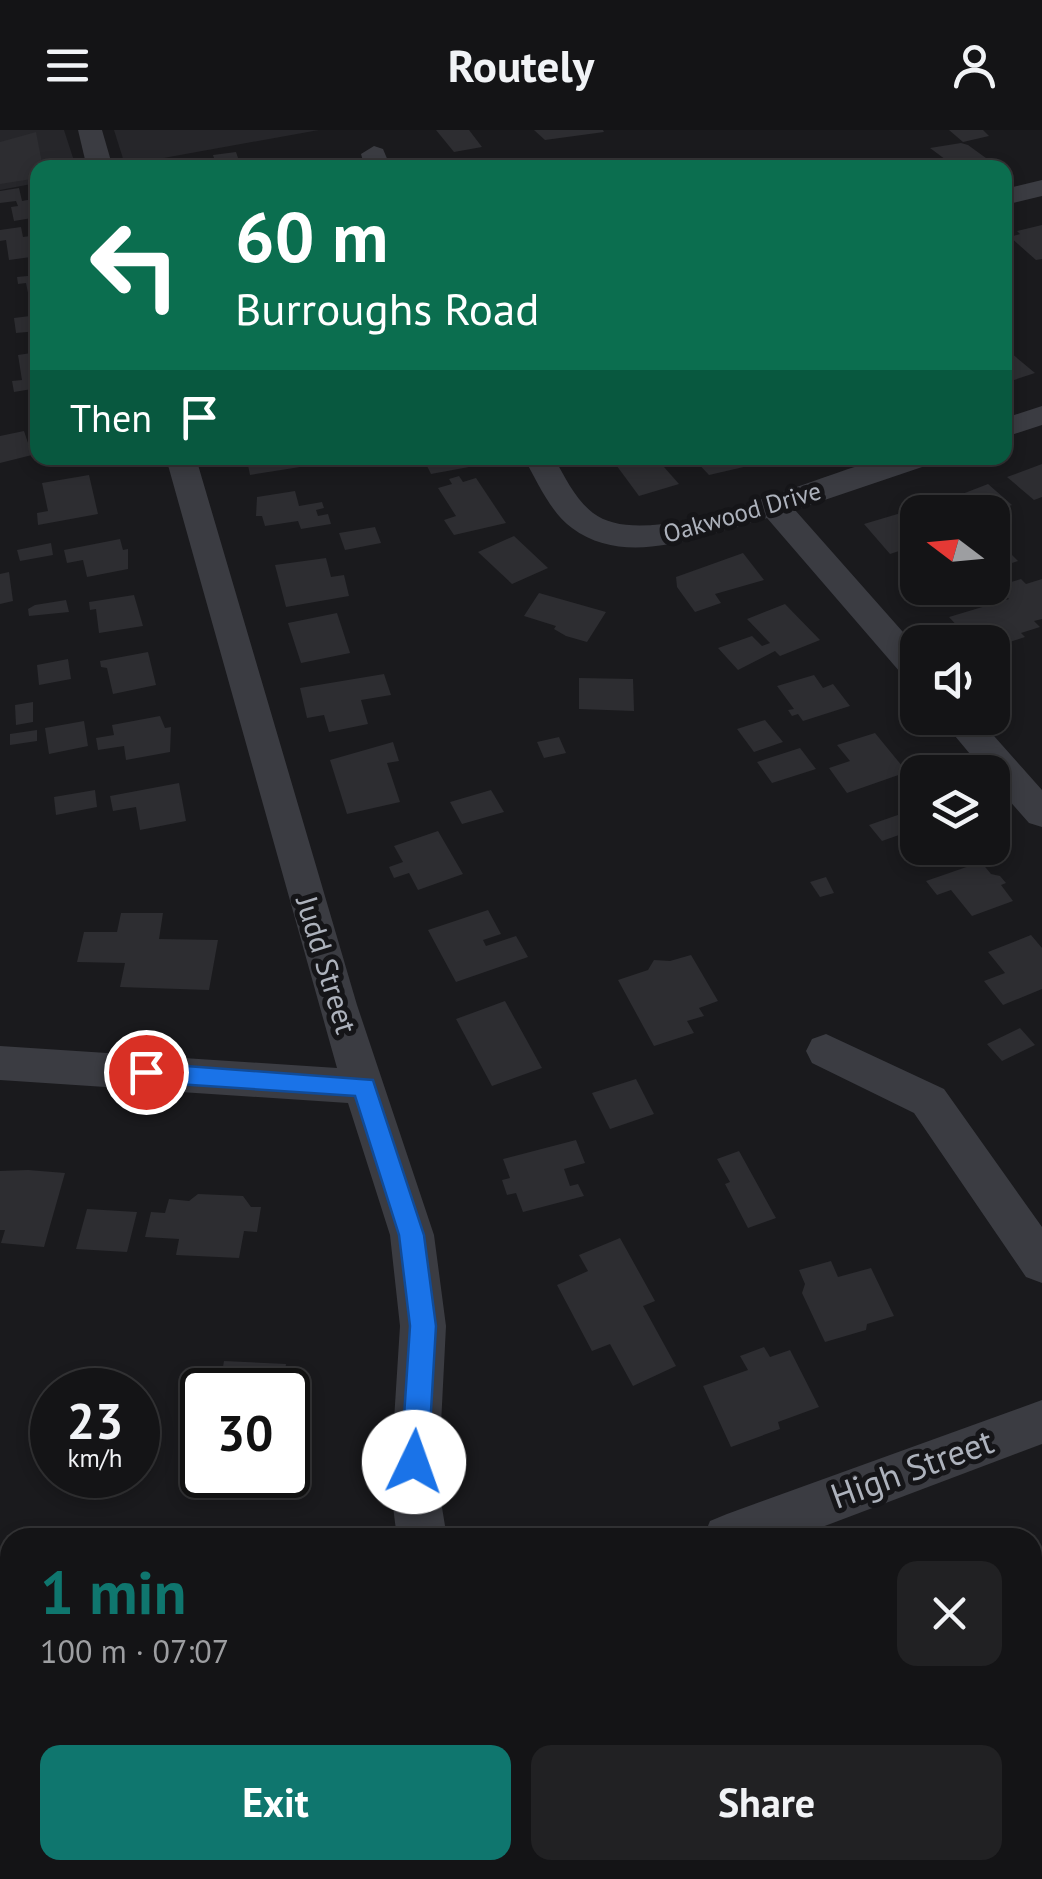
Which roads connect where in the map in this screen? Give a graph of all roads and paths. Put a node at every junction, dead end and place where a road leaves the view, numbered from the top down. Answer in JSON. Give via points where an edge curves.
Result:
{"nodes":[{"id":1,"x":90,"y":130,"type":"edge"},
{"id":2,"x":98,"y":160,"type":"edge"},
{"id":3,"x":1042,"y":188,"type":"edge"},
{"id":4,"x":1012,"y":194,"type":"edge"},
{"id":5,"x":1042,"y":415,"type":"edge"},
{"id":6,"x":1012,"y":426,"type":"edge"},
{"id":7,"x":183,"y":465,"type":"edge"},
{"id":8,"x":543,"y":465,"type":"edge"},
{"id":9,"x":896,"y":465,"type":"edge"},
{"id":10,"x":774,"y":506,"type":"junction"},
{"id":11,"x":900,"y":650,"type":"edge"},
{"id":12,"x":973,"y":735,"type":"edge"},
{"id":13,"x":1042,"y":814,"type":"edge"},
{"id":14,"x":826,"y":1051,"type":"dead end"},
{"id":15,"x":0,"y":1063,"type":"edge"},
{"id":16,"x":364,"y":1087,"type":"junction"},
{"id":17,"x":1042,"y":1263,"type":"edge"},
{"id":18,"x":1042,"y":1422,"type":"edge"},
{"id":19,"x":421,"y":1528,"type":"edge"},
{"id":20,"x":754,"y":1528,"type":"edge"}],
"edges":[{"from":1,"to":2,"type":"street"},
{"from":3,"to":4,"type":"street"},
{"from":5,"to":6,"type":"street"},
{"from":7,"to":16,"type":"street","name":"Judd Street"},
{"from":8,"to":10,"type":"street","name":"Oakwood Drive","via":[[583,521],[614,535],[648,538]]},
{"from":9,"to":10,"type":"street","name":"Oakwood Drive"},
{"from":10,"to":11,"type":"street"},
{"from":12,"to":13,"type":"street"},
{"from":14,"to":17,"type":"street","via":[[928,1101]]},
{"from":15,"to":16,"type":"street"},
{"from":16,"to":19,"type":"street","name":"Judd Street","via":[[412,1235],[423,1326],[414,1454]]},
{"from":18,"to":20,"type":"street","name":"High Street"}]}
